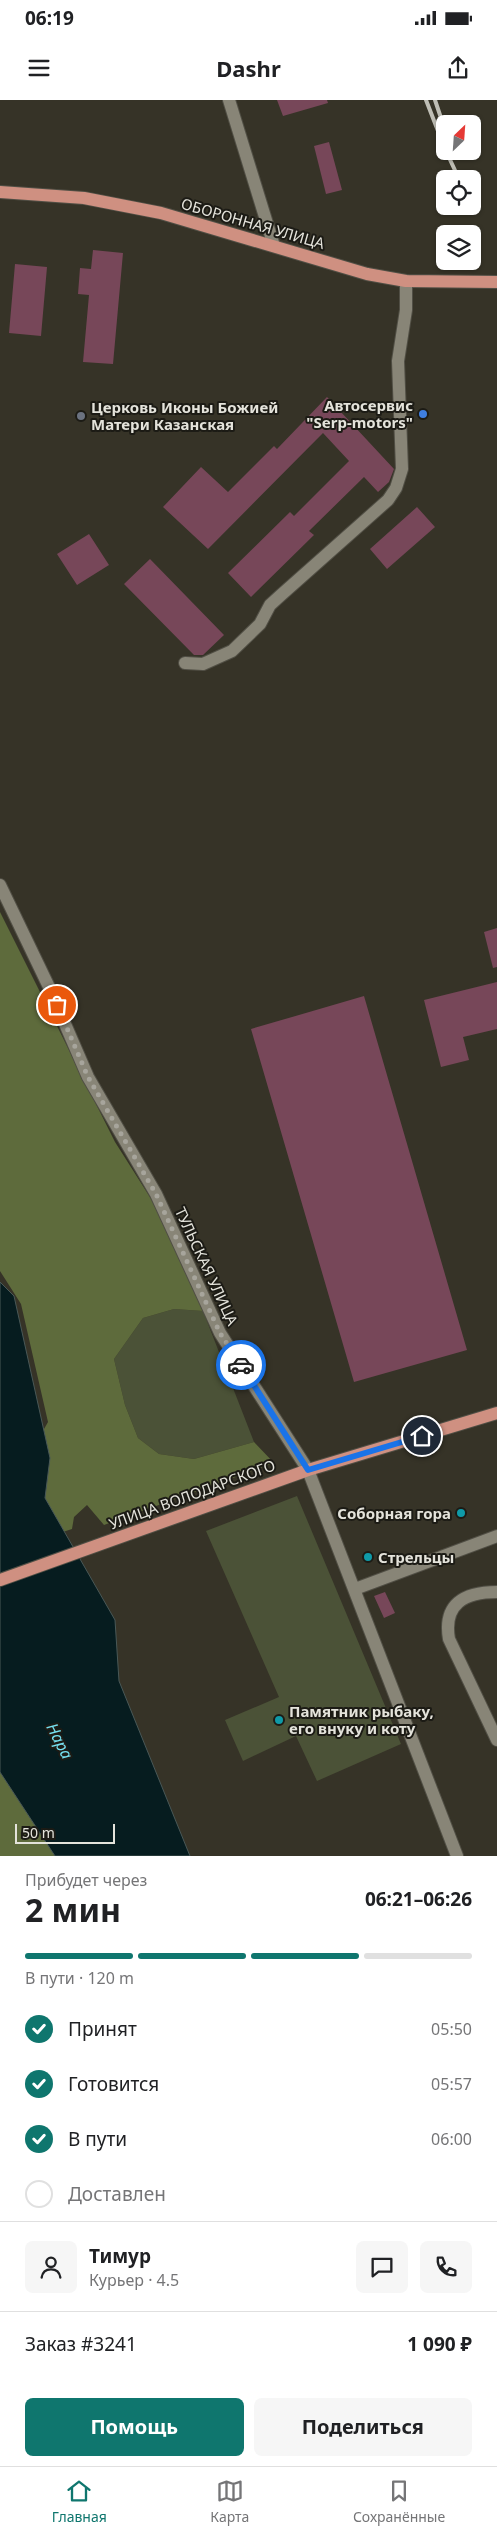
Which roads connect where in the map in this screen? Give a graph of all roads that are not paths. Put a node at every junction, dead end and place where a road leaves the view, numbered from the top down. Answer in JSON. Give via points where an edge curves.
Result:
{"nodes":[{"id":1,"x":229,"y":100,"type":"edge"},
{"id":2,"x":0,"y":192,"type":"edge"},
{"id":3,"x":274,"y":246,"type":"junction"},
{"id":4,"x":406,"y":281,"type":"junction"},
{"id":5,"x":497,"y":282,"type":"edge"},
{"id":6,"x":185,"y":663,"type":"dead end"},
{"id":7,"x":0,"y":885,"type":"edge"},
{"id":8,"x":497,"y":1413,"type":"edge"},
{"id":9,"x":308,"y":1470,"type":"junction"},
{"id":10,"x":497,"y":1536,"type":"edge"},
{"id":11,"x":0,"y":1580,"type":"edge"},
{"id":12,"x":355,"y":1589,"type":"junction"},
{"id":13,"x":497,"y":1592,"type":"edge"},
{"id":14,"x":497,"y":1740,"type":"edge"},
{"id":15,"x":457,"y":1856,"type":"edge"}],
"edges":[{"from":1,"to":3,"type":"street"},
{"from":2,"to":3,"type":"main road","name":"ОБОРОННАЯ УЛИЦА","via":[[84,198],[132,207]]},
{"from":3,"to":4,"type":"main road","name":"ОБОРОННАЯ УЛИЦА","via":[[367,274]]},
{"from":4,"to":5,"type":"main road","name":"ОБОРОННАЯ УЛИЦА"},
{"from":4,"to":6,"type":"street","via":[[406,310],[398,361],[402,469],[396,488],[388,500],[280,595],[270,605],[260,624],[232,651],[203,664]]},
{"from":7,"to":9,"type":"street","name":"ТУЛЬСКАЯ УЛИЦА","via":[[88,1077],[156,1194],[220,1333]]},
{"from":8,"to":9,"type":"main road","name":"УЛИЦА ВОЛОДАРСКОГО"},
{"from":9,"to":11,"type":"main road","name":"УЛИЦА ВОЛОДАРСКОГО"},
{"from":9,"to":12,"type":"street","name":"ТУЛЬСКАЯ УЛИЦА"},
{"from":10,"to":12,"type":"street"},
{"from":12,"to":15,"type":"street","name":"ТУЛЬСКАЯ УЛИЦА"},
{"from":13,"to":14,"type":"street","via":[[485,1592],[458,1602],[450,1612],[447,1625],[449,1639]]}]}
